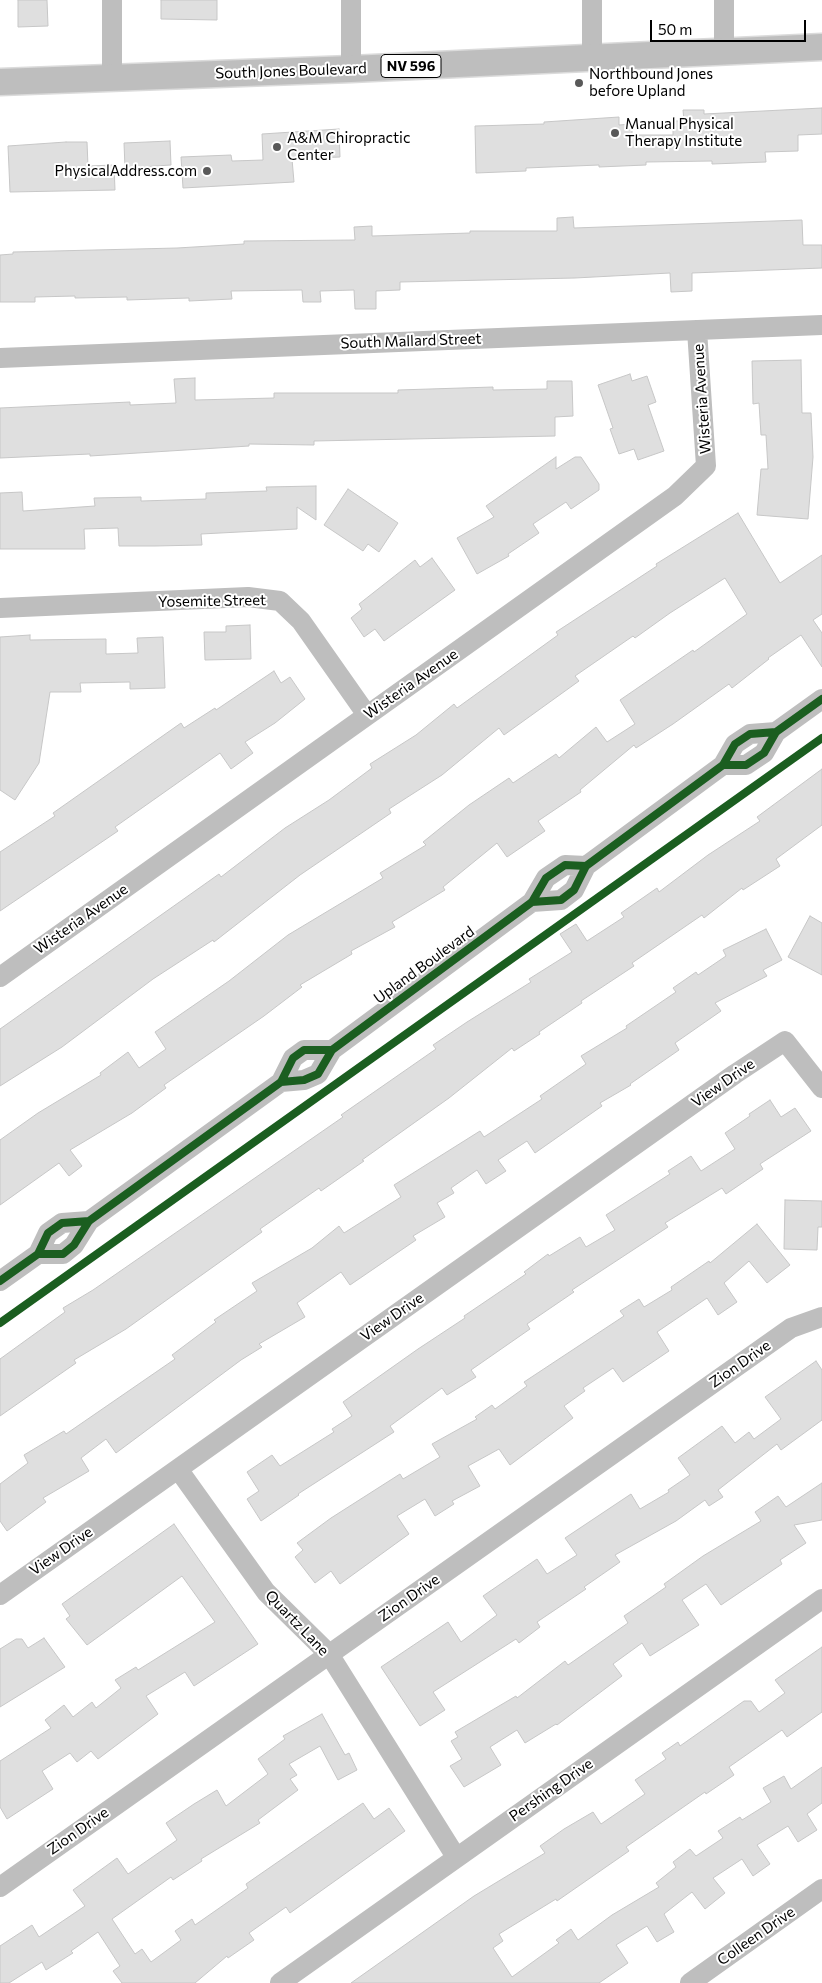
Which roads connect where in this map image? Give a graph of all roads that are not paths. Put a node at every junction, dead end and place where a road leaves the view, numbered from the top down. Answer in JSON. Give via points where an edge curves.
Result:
{"nodes":[{"id":1,"x":112,"y":0,"type":"edge"},
{"id":2,"x":351,"y":0,"type":"edge"},
{"id":3,"x":592,"y":0,"type":"edge"},
{"id":4,"x":724,"y":0,"type":"edge"},
{"id":5,"x":822,"y":47,"type":"edge"},
{"id":6,"x":724,"y":51,"type":"junction"},
{"id":7,"x":592,"y":57,"type":"junction"},
{"id":8,"x":351,"y":69,"type":"junction"},
{"id":9,"x":112,"y":78,"type":"junction"},
{"id":10,"x":0,"y":82,"type":"edge"},
{"id":11,"x":822,"y":325,"type":"edge"},
{"id":12,"x":697,"y":330,"type":"junction"},
{"id":13,"x":0,"y":358,"type":"edge"},
{"id":14,"x":0,"y":608,"type":"edge"},
{"id":15,"x":822,"y":699,"type":"edge"},
{"id":16,"x":367,"y":716,"type":"junction"},
{"id":17,"x":0,"y":977,"type":"edge"},
{"id":18,"x":822,"y":1088,"type":"edge"},
{"id":19,"x":0,"y":1281,"type":"edge"},
{"id":20,"x":822,"y":1317,"type":"edge"},
{"id":21,"x":178,"y":1469,"type":"junction"},
{"id":22,"x":0,"y":1595,"type":"edge"},
{"id":23,"x":822,"y":1599,"type":"edge"},
{"id":24,"x":328,"y":1654,"type":"junction"},
{"id":25,"x":456,"y":1857,"type":"junction"},
{"id":26,"x":0,"y":1887,"type":"edge"},
{"id":27,"x":822,"y":1889,"type":"edge"},
{"id":28,"x":280,"y":1983,"type":"edge"},
{"id":29,"x":690,"y":1983,"type":"edge"}],
"edges":[{"from":1,"to":9,"type":"street"},
{"from":2,"to":8,"type":"street"},
{"from":3,"to":7,"type":"street"},
{"from":4,"to":6,"type":"street"},
{"from":5,"to":6,"type":"main road","name":"South Jones Boulevard","number":"NV 596"},
{"from":6,"to":7,"type":"main road","name":"South Jones Boulevard","number":"NV 596"},
{"from":7,"to":8,"type":"main road","name":"South Jones Boulevard","number":"NV 596"},
{"from":8,"to":9,"type":"main road","name":"South Jones Boulevard","number":"NV 596"},
{"from":9,"to":10,"type":"main road","name":"South Jones Boulevard","number":"NV 596"},
{"from":11,"to":12,"type":"street","name":"South Mallard Street"},
{"from":12,"to":13,"type":"street","name":"South Mallard Street"},
{"from":12,"to":16,"type":"street","name":"Wisteria Avenue","via":[[706,466],[676,496]]},
{"from":14,"to":16,"type":"street","name":"Yosemite Street","via":[[248,597],[280,601],[301,620]]},
{"from":15,"to":19,"type":"street","name":"Upland Boulevard","via":[[776,732],[750,734],[735,744],[723,765],[586,866],[565,865],[546,878],[532,902],[332,1050],[304,1050],[293,1058],[282,1082],[89,1220],[62,1223],[48,1233],[38,1254]]},
{"from":16,"to":17,"type":"street","name":"Wisteria Avenue"},
{"from":18,"to":21,"type":"street","name":"View Drive","via":[[785,1041]]},
{"from":20,"to":24,"type":"street","name":"Zion Drive","via":[[792,1328]]},
{"from":21,"to":22,"type":"street","name":"View Drive"},
{"from":21,"to":24,"type":"street","name":"Quartz Lane","via":[[266,1592]]},
{"from":23,"to":25,"type":"street","name":"Pershing Drive"},
{"from":24,"to":25,"type":"street","name":"Quartz Lane"},
{"from":24,"to":26,"type":"street","name":"Zion Drive"},
{"from":25,"to":28,"type":"street","name":"Pershing Drive"},
{"from":27,"to":29,"type":"street","name":"Colleen Drive"}]}
